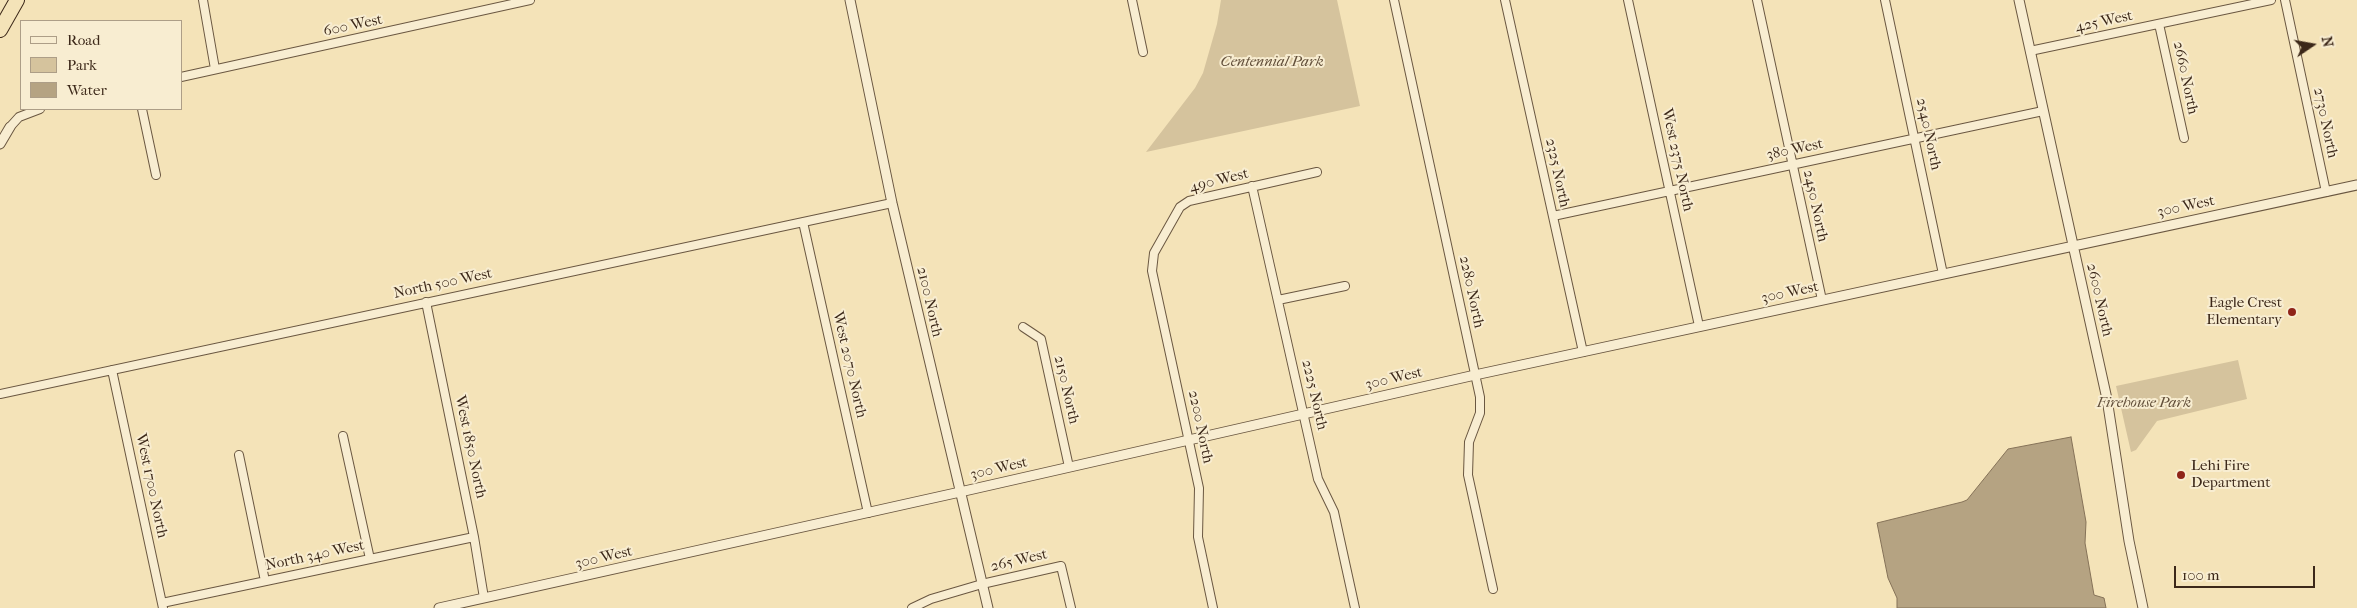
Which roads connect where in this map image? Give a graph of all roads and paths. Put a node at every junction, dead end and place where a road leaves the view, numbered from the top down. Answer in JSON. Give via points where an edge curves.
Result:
{"nodes":[{"id":1,"x":17,"y":0,"type":"edge"},
{"id":2,"x":203,"y":0,"type":"edge"},
{"id":3,"x":530,"y":0,"type":"edge"},
{"id":4,"x":850,"y":0,"type":"edge"},
{"id":5,"x":1132,"y":0,"type":"edge"},
{"id":6,"x":1394,"y":0,"type":"edge"},
{"id":7,"x":1506,"y":0,"type":"edge"},
{"id":8,"x":1628,"y":0,"type":"edge"},
{"id":9,"x":1756,"y":0,"type":"edge"},
{"id":10,"x":1885,"y":0,"type":"edge"},
{"id":11,"x":2019,"y":0,"type":"edge"},
{"id":12,"x":2271,"y":0,"type":"edge"},
{"id":13,"x":2285,"y":0,"type":"edge"},
{"id":14,"x":2159,"y":24,"type":"junction"},
{"id":15,"x":0,"y":30,"type":"edge"},
{"id":16,"x":2030,"y":51,"type":"junction"},
{"id":17,"x":1142,"y":52,"type":"dead end"},
{"id":18,"x":215,"y":70,"type":"junction"},
{"id":19,"x":182,"y":77,"type":"edge"},
{"id":20,"x":37,"y":110,"type":"edge"},
{"id":21,"x":142,"y":110,"type":"edge"},
{"id":22,"x":2043,"y":111,"type":"junction"},
{"id":23,"x":10,"y":127,"type":"joint"},
{"id":24,"x":1915,"y":138,"type":"junction"},
{"id":25,"x":2184,"y":138,"type":"dead end"},
{"id":26,"x":0,"y":144,"type":"edge"},
{"id":27,"x":1792,"y":165,"type":"junction"},
{"id":28,"x":1317,"y":172,"type":"dead end"},
{"id":29,"x":156,"y":175,"type":"dead end"},
{"id":30,"x":2357,"y":185,"type":"edge"},
{"id":31,"x":1252,"y":186,"type":"junction"},
{"id":32,"x":1669,"y":190,"type":"junction"},
{"id":33,"x":2326,"y":192,"type":"junction"},
{"id":34,"x":892,"y":203,"type":"junction"},
{"id":35,"x":1553,"y":216,"type":"junction"},
{"id":36,"x":803,"y":222,"type":"junction"},
{"id":37,"x":2072,"y":245,"type":"junction"},
{"id":38,"x":1154,"y":253,"type":"joint"},
{"id":39,"x":1942,"y":274,"type":"junction"},
{"id":40,"x":1345,"y":286,"type":"dead end"},
{"id":41,"x":1278,"y":300,"type":"junction"},
{"id":42,"x":1822,"y":300,"type":"junction"},
{"id":43,"x":426,"y":302,"type":"junction"},
{"id":44,"x":1699,"y":326,"type":"junction"},
{"id":45,"x":1023,"y":327,"type":"dead end"},
{"id":46,"x":1583,"y":352,"type":"junction"},
{"id":47,"x":112,"y":370,"type":"junction"},
{"id":48,"x":1475,"y":374,"type":"junction"},
{"id":49,"x":0,"y":394,"type":"edge"},
{"id":50,"x":1304,"y":414,"type":"junction"},
{"id":51,"x":343,"y":436,"type":"dead end"},
{"id":52,"x":1189,"y":440,"type":"junction"},
{"id":53,"x":239,"y":455,"type":"dead end"},
{"id":54,"x":1069,"y":467,"type":"junction"},
{"id":55,"x":960,"y":492,"type":"junction"},
{"id":56,"x":868,"y":513,"type":"junction"},
{"id":57,"x":474,"y":536,"type":"junction"},
{"id":58,"x":370,"y":558,"type":"junction"},
{"id":59,"x":265,"y":581,"type":"junction"},
{"id":60,"x":982,"y":584,"type":"junction"},
{"id":61,"x":1493,"y":589,"type":"dead end"},
{"id":62,"x":484,"y":598,"type":"junction"},
{"id":63,"x":163,"y":606,"type":"edge"},
{"id":64,"x":439,"y":608,"type":"edge"},
{"id":65,"x":912,"y":608,"type":"edge"},
{"id":66,"x":988,"y":608,"type":"edge"},
{"id":67,"x":1071,"y":608,"type":"edge"},
{"id":68,"x":1213,"y":608,"type":"edge"},
{"id":69,"x":1354,"y":608,"type":"edge"},
{"id":70,"x":2143,"y":608,"type":"edge"}],
"edges":[{"from":1,"to":15,"type":"highway"},
{"from":2,"to":18,"type":"street"},
{"from":3,"to":18,"type":"street","name":"600 West"},
{"from":4,"to":34,"type":"street","name":"2100 North"},
{"from":5,"to":17,"type":"street"},
{"from":6,"to":48,"type":"street","name":"2280 North"},
{"from":7,"to":35,"type":"street","name":"2325 North"},
{"from":8,"to":32,"type":"street","name":"West 2375 North"},
{"from":9,"to":27,"type":"street","name":"2450 North"},
{"from":10,"to":24,"type":"street","name":"2540 North"},
{"from":11,"to":16,"type":"street","name":"2600 North"},
{"from":12,"to":14,"type":"street","name":"425 West"},
{"from":13,"to":33,"type":"street","name":"2730 North"},
{"from":14,"to":16,"type":"street","name":"425 West"},
{"from":14,"to":25,"type":"street","name":"2660 North"},
{"from":16,"to":22,"type":"street","name":"2600 North"},
{"from":18,"to":19,"type":"street","name":"600 West"},
{"from":20,"to":23,"type":"street","via":[[19,116]]},
{"from":21,"to":29,"type":"street"},
{"from":22,"to":24,"type":"street","name":"380 West"},
{"from":22,"to":37,"type":"street","name":"2600 North"},
{"from":23,"to":26,"type":"street"},
{"from":24,"to":27,"type":"street","name":"380 West"},
{"from":24,"to":39,"type":"street","name":"2540 North"},
{"from":27,"to":32,"type":"street","name":"380 West"},
{"from":27,"to":42,"type":"street","name":"2450 North"},
{"from":28,"to":31,"type":"street","name":"490 West"},
{"from":30,"to":33,"type":"street","name":"300 West"},
{"from":31,"to":38,"type":"street","name":"490 West","via":[[1189,201],[1180,208]]},
{"from":31,"to":41,"type":"street","name":"2225 North"},
{"from":32,"to":35,"type":"street","name":"380 West"},
{"from":32,"to":44,"type":"street","name":"West 2375 North"},
{"from":33,"to":37,"type":"street","name":"300 West"},
{"from":34,"to":36,"type":"street","name":"North 500 West"},
{"from":34,"to":55,"type":"street","name":"2100 North"},
{"from":35,"to":46,"type":"street","name":"2325 North"},
{"from":36,"to":43,"type":"street","name":"North 500 West"},
{"from":36,"to":56,"type":"street","name":"West 2070 North"},
{"from":37,"to":39,"type":"street","name":"300 West"},
{"from":37,"to":70,"type":"street","name":"2600 North","via":[[2107,399],[2127,534]]},
{"from":38,"to":52,"type":"street","name":"2200 North","via":[[1152,271]]},
{"from":39,"to":42,"type":"street","name":"300 West"},
{"from":40,"to":41,"type":"street"},
{"from":41,"to":50,"type":"street","name":"2225 North"},
{"from":42,"to":44,"type":"street","name":"300 West"},
{"from":43,"to":47,"type":"street","name":"North 500 West"},
{"from":43,"to":57,"type":"street","name":"West 1850 North"},
{"from":44,"to":46,"type":"street","name":"300 West"},
{"from":45,"to":54,"type":"street","name":"2150 North","via":[[1040,339]]},
{"from":46,"to":48,"type":"street","name":"300 West"},
{"from":47,"to":49,"type":"street","name":"North 500 West"},
{"from":47,"to":63,"type":"street","name":"West 1700 North"},
{"from":48,"to":50,"type":"street","name":"300 West"},
{"from":48,"to":61,"type":"street","name":"2280 North","via":[[1480,413],[1470,442],[1468,475]]},
{"from":50,"to":52,"type":"street","name":"300 West"},
{"from":50,"to":69,"type":"street","name":"2225 North","via":[[1318,478],[1334,512]]},
{"from":51,"to":58,"type":"street"},
{"from":52,"to":54,"type":"street","name":"300 West"},
{"from":52,"to":68,"type":"street","name":"2200 North","via":[[1199,488],[1198,537]]},
{"from":53,"to":59,"type":"street"},
{"from":54,"to":55,"type":"street","name":"300 West"},
{"from":55,"to":56,"type":"street","name":"300 West"},
{"from":55,"to":60,"type":"street","name":"2100 North"},
{"from":56,"to":62,"type":"street","name":"300 West"},
{"from":57,"to":58,"type":"street","name":"North 340 West"},
{"from":57,"to":62,"type":"street","name":"West 1850 North"},
{"from":58,"to":59,"type":"street","name":"North 340 West"},
{"from":59,"to":63,"type":"street","name":"North 340 West"},
{"from":60,"to":65,"type":"street","name":"265 West"},
{"from":60,"to":66,"type":"street","name":"2100 North"},
{"from":60,"to":67,"type":"street","name":"265 West","via":[[1061,566]]},
{"from":62,"to":64,"type":"street","name":"300 West"}]}
